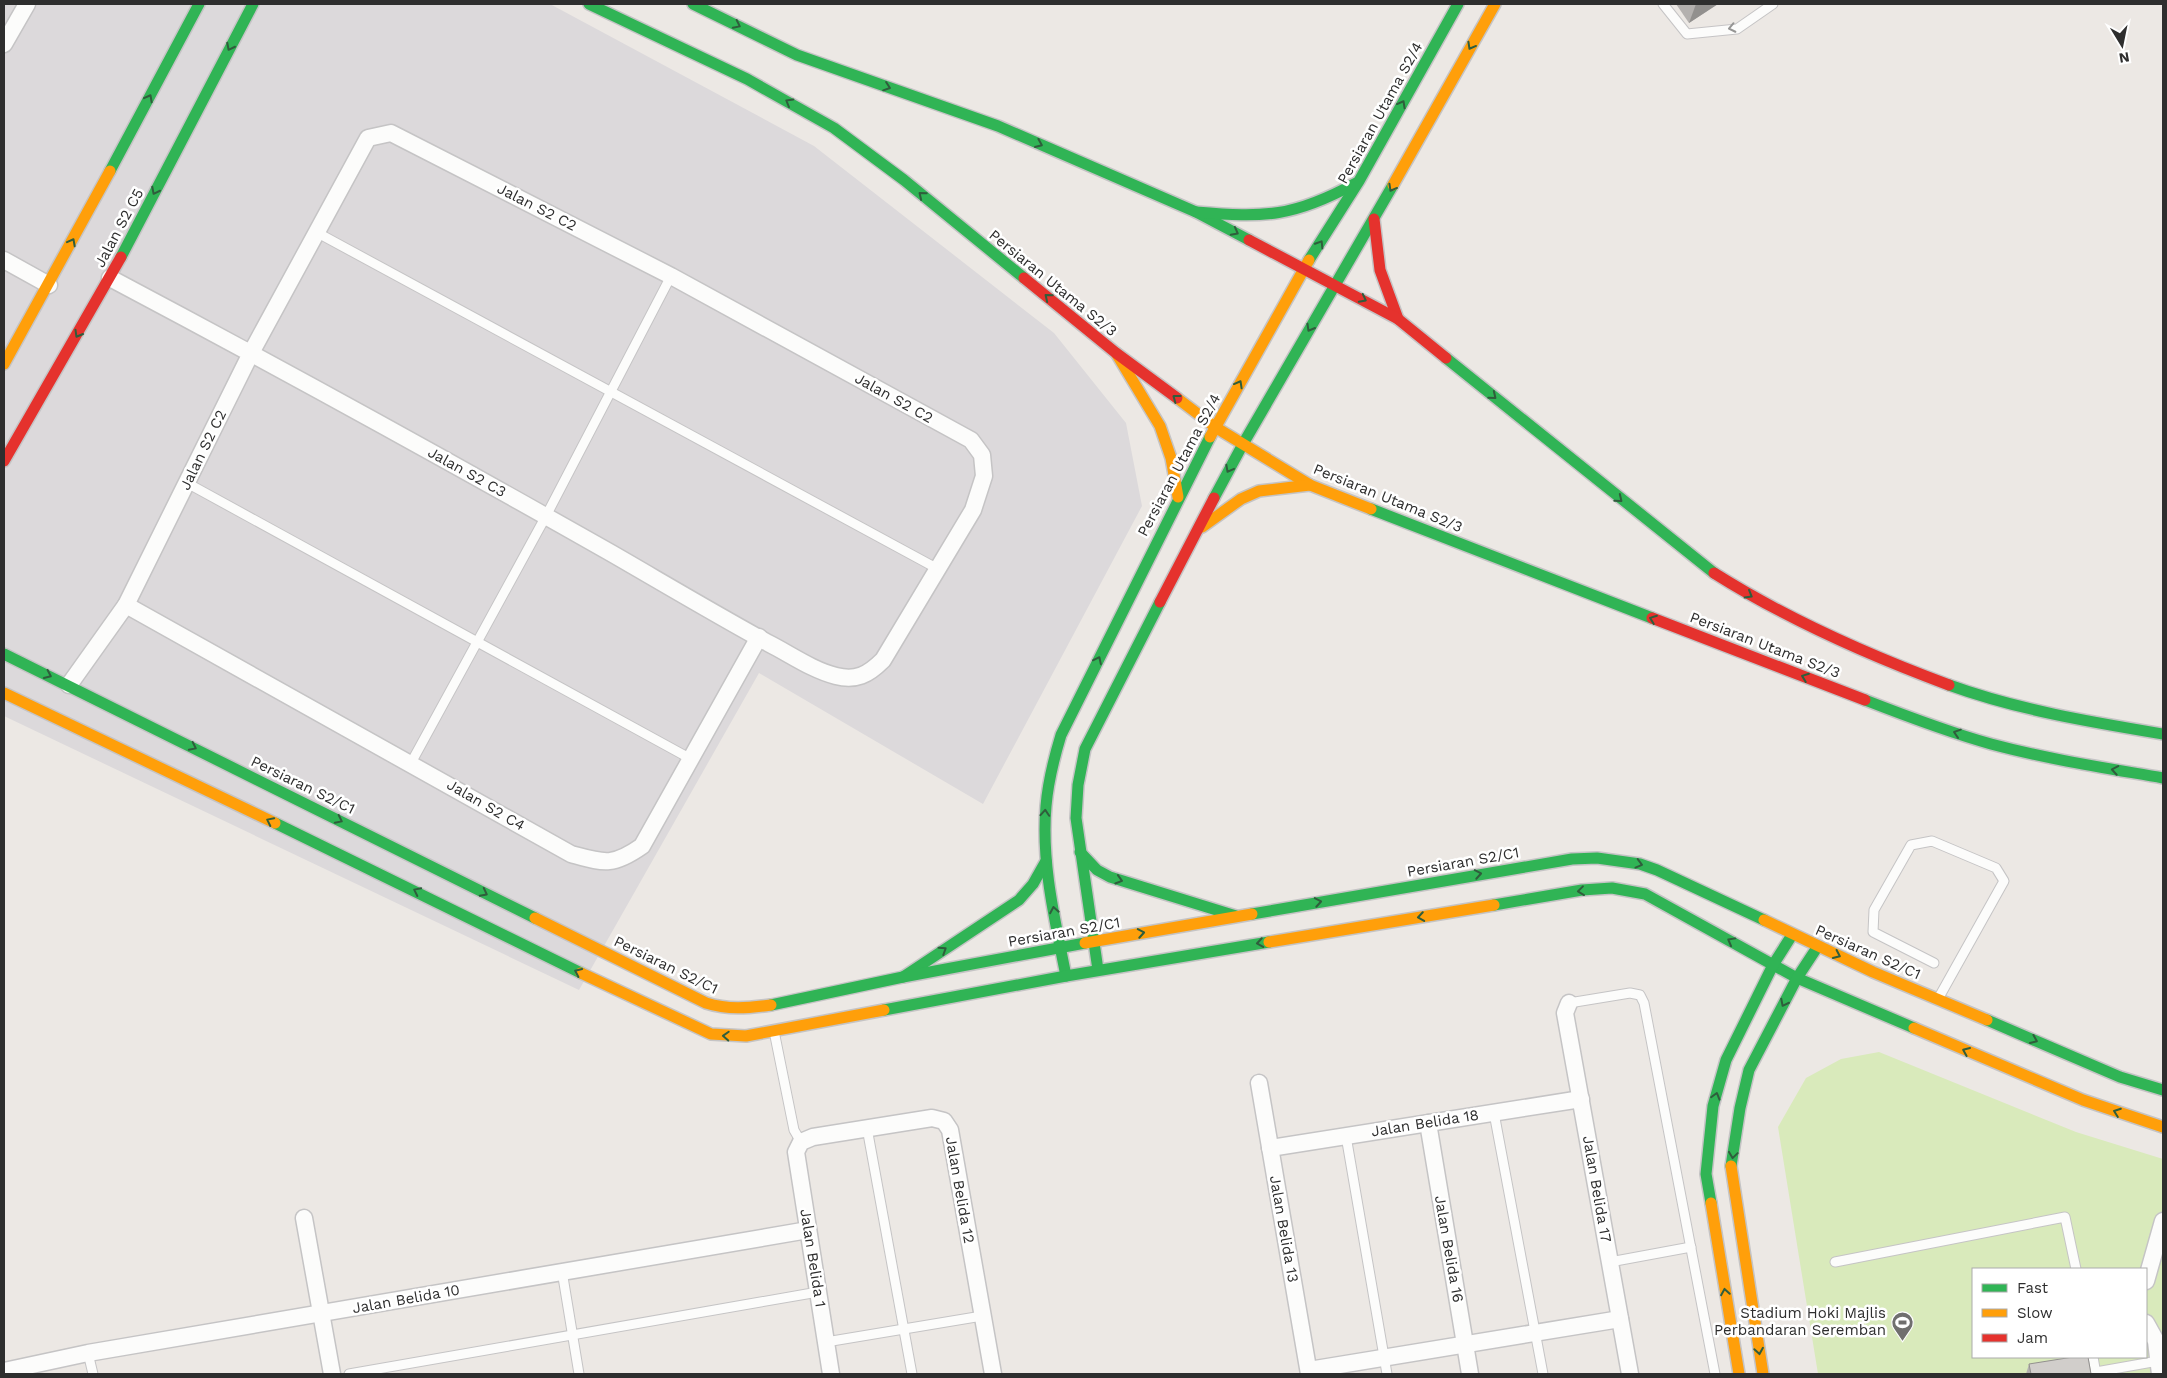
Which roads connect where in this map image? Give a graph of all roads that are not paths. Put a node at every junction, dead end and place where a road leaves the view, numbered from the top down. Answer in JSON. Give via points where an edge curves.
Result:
{"nodes":[{"id":1,"x":27,"y":4,"type":"edge"},
{"id":2,"x":199,"y":4,"type":"edge"},
{"id":3,"x":253,"y":4,"type":"edge"},
{"id":4,"x":589,"y":4,"type":"edge"},
{"id":5,"x":693,"y":4,"type":"edge"},
{"id":6,"x":1458,"y":4,"type":"edge"},
{"id":7,"x":1495,"y":4,"type":"edge"},
{"id":8,"x":1663,"y":4,"type":"edge"},
{"id":9,"x":1773,"y":4,"type":"edge"},
{"id":10,"x":4,"y":44,"type":"edge"},
{"id":11,"x":1359,"y":181,"type":"junction"},
{"id":12,"x":1196,"y":212,"type":"junction"},
{"id":13,"x":1374,"y":219,"type":"junction"},
{"id":14,"x":316,"y":232,"type":"junction"},
{"id":15,"x":4,"y":260,"type":"edge"},
{"id":16,"x":1304,"y":269,"type":"junction"},
{"id":17,"x":671,"y":276,"type":"junction"},
{"id":18,"x":110,"y":278,"type":"junction"},
{"id":19,"x":50,"y":285,"type":"junction"},
{"id":20,"x":1335,"y":285,"type":"junction"},
{"id":21,"x":1398,"y":319,"type":"junction"},
{"id":22,"x":251,"y":352,"type":"junction"},
{"id":23,"x":1116,"y":353,"type":"junction"},
{"id":24,"x":4,"y":364,"type":"edge"},
{"id":25,"x":610,"y":390,"type":"junction"},
{"id":26,"x":1215,"y":427,"type":"junction"},
{"id":27,"x":1243,"y":444,"type":"junction"},
{"id":28,"x":4,"y":461,"type":"edge"},
{"id":29,"x":186,"y":483,"type":"junction"},
{"id":30,"x":1310,"y":485,"type":"junction"},
{"id":31,"x":1178,"y":497,"type":"junction"},
{"id":32,"x":546,"y":516,"type":"junction"},
{"id":33,"x":1195,"y":532,"type":"junction"},
{"id":34,"x":938,"y":569,"type":"junction"},
{"id":35,"x":126,"y":604,"type":"junction"},
{"id":36,"x":759,"y":638,"type":"junction"},
{"id":37,"x":478,"y":642,"type":"junction"},
{"id":38,"x":4,"y":654,"type":"edge"},
{"id":39,"x":821,"y":672,"type":"joint"},
{"id":40,"x":69,"y":686,"type":"junction"},
{"id":41,"x":4,"y":693,"type":"edge"},
{"id":42,"x":2163,"y":734,"type":"edge"},
{"id":43,"x":691,"y":759,"type":"junction"},
{"id":44,"x":411,"y":763,"type":"junction"},
{"id":45,"x":2163,"y":778,"type":"edge"},
{"id":46,"x":1080,"y":852,"type":"junction"},
{"id":47,"x":1046,"y":861,"type":"junction"},
{"id":48,"x":1236,"y":916,"type":"junction"},
{"id":49,"x":1792,"y":935,"type":"junction"},
{"id":50,"x":1093,"y":942,"type":"junction"},
{"id":51,"x":1818,"y":946,"type":"junction"},
{"id":52,"x":1061,"y":948,"type":"junction"},
{"id":53,"x":1934,"y":963,"type":"dead end"},
{"id":54,"x":1773,"y":965,"type":"junction"},
{"id":55,"x":1098,"y":970,"type":"junction"},
{"id":56,"x":1066,"y":976,"type":"junction"},
{"id":57,"x":903,"y":977,"type":"junction"},
{"id":58,"x":1797,"y":978,"type":"junction"},
{"id":59,"x":1938,"y":999,"type":"junction"},
{"id":60,"x":1569,"y":1003,"type":"joint"},
{"id":61,"x":772,"y":1018,"type":"junction"},
{"id":62,"x":1259,"y":1084,"type":"dead end"},
{"id":63,"x":2163,"y":1090,"type":"edge"},
{"id":64,"x":1581,"y":1099,"type":"junction"},
{"id":65,"x":1494,"y":1113,"type":"junction"},
{"id":66,"x":1428,"y":1123,"type":"junction"},
{"id":67,"x":2163,"y":1127,"type":"edge"},
{"id":68,"x":867,"y":1128,"type":"junction"},
{"id":69,"x":1346,"y":1136,"type":"junction"},
{"id":70,"x":801,"y":1142,"type":"junction"},
{"id":71,"x":1270,"y":1148,"type":"junction"},
{"id":72,"x":304,"y":1218,"type":"dead end"},
{"id":73,"x":2163,"y":1221,"type":"edge"},
{"id":74,"x":808,"y":1230,"type":"junction"},
{"id":75,"x":1691,"y":1247,"type":"junction"},
{"id":76,"x":2158,"y":1257,"type":"edge"},
{"id":77,"x":1610,"y":1262,"type":"junction"},
{"id":78,"x":1834,"y":1262,"type":"dead end"},
{"id":79,"x":2076,"y":1268,"type":"edge"},
{"id":80,"x":562,"y":1271,"type":"junction"},
{"id":81,"x":2147,"y":1279,"type":"edge"},
{"id":82,"x":818,"y":1292,"type":"junction"},
{"id":83,"x":321,"y":1313,"type":"junction"},
{"id":84,"x":982,"y":1316,"type":"junction"},
{"id":85,"x":1620,"y":1319,"type":"junction"},
{"id":86,"x":2147,"y":1324,"type":"edge"},
{"id":87,"x":904,"y":1329,"type":"junction"},
{"id":88,"x":1535,"y":1333,"type":"junction"},
{"id":89,"x":573,"y":1334,"type":"junction"},
{"id":90,"x":2160,"y":1334,"type":"edge"},
{"id":91,"x":826,"y":1342,"type":"junction"},
{"id":92,"x":1465,"y":1344,"type":"junction"},
{"id":93,"x":88,"y":1353,"type":"junction"},
{"id":94,"x":1384,"y":1357,"type":"junction"},
{"id":95,"x":2093,"y":1358,"type":"edge"},
{"id":96,"x":2159,"y":1368,"type":"edge"},
{"id":97,"x":4,"y":1371,"type":"edge"},
{"id":98,"x":1309,"y":1372,"type":"edge"},
{"id":99,"x":2096,"y":1373,"type":"edge"},
{"id":100,"x":93,"y":1374,"type":"edge"},
{"id":101,"x":332,"y":1374,"type":"edge"},
{"id":102,"x":349,"y":1374,"type":"edge"},
{"id":103,"x":579,"y":1374,"type":"edge"},
{"id":104,"x":831,"y":1374,"type":"edge"},
{"id":105,"x":912,"y":1374,"type":"edge"},
{"id":106,"x":992,"y":1374,"type":"edge"},
{"id":107,"x":1387,"y":1374,"type":"edge"},
{"id":108,"x":1470,"y":1374,"type":"edge"},
{"id":109,"x":1542,"y":1374,"type":"edge"},
{"id":110,"x":1630,"y":1374,"type":"edge"},
{"id":111,"x":1715,"y":1374,"type":"edge"},
{"id":112,"x":1739,"y":1374,"type":"edge"},
{"id":113,"x":1763,"y":1374,"type":"edge"}],
"edges":[{"from":1,"to":10,"type":"street"},
{"from":19,"to":2,"type":"main road","one_way":true},
{"from":3,"to":18,"type":"main road","name":"Jalan S2 C5","one_way":true},
{"from":23,"to":4,"type":"main road","name":"Persiaran Utama S2/3","one_way":true,"via":[[904,180],[834,128],[748,79]]},
{"from":5,"to":12,"type":"main road","name":"Persiaran Utama S2/3","one_way":true,"via":[[796,55],[998,126]]},
{"from":11,"to":6,"type":"main road","name":"Persiaran Utama S2/4","one_way":true},
{"from":7,"to":13,"type":"main road","one_way":true},
{"from":9,"to":8,"type":"lane","one_way":true,"via":[[1737,29],[1686,34]]},
{"from":11,"to":12,"type":"main road","via":[[1324,202],[1286,213],[1243,217]]},
{"from":16,"to":11,"type":"main road","name":"Persiaran Utama S2/4","one_way":true},
{"from":12,"to":16,"type":"main road","name":"Persiaran Utama S2/3","one_way":true},
{"from":13,"to":20,"type":"main road"},
{"from":13,"to":21,"type":"main road","via":[[1379,272]]},
{"from":14,"to":17,"type":"street","name":"Jalan S2 C2","via":[[368,138],[391,133]]},
{"from":14,"to":22,"type":"street","name":"Jalan S2 C2"},
{"from":14,"to":25,"type":"lane"},
{"from":15,"to":19,"type":"street"},
{"from":16,"to":20,"type":"main road","name":"Persiaran Utama S2/3"},
{"from":26,"to":16,"type":"main road","name":"Persiaran Utama S2/4","one_way":true},
{"from":17,"to":25,"type":"lane"},
{"from":17,"to":34,"type":"street","name":"Jalan S2 C2","via":[[971,440],[982,456],[984,476],[973,510]]},
{"from":18,"to":22,"type":"street","name":"Jalan S2 C3"},
{"from":18,"to":28,"type":"main road","name":"Jalan S2 C5","one_way":true},
{"from":19,"to":24,"type":"main road"},
{"from":20,"to":21,"type":"main road","name":"Persiaran Utama S2/3","one_way":true},
{"from":20,"to":27,"type":"main road","one_way":true},
{"from":21,"to":42,"type":"main road","name":"Persiaran Utama S2/3","one_way":true,"via":[[1669,540],[1749,596],[1805,625],[1915,672],[2001,702]]},
{"from":22,"to":29,"type":"street","name":"Jalan S2 C2"},
{"from":22,"to":32,"type":"street","name":"Jalan S2 C3"},
{"from":26,"to":23,"type":"main road","name":"Persiaran Utama S2/3","one_way":true},
{"from":23,"to":31,"type":"main road","via":[[1160,426],[1171,458]]},
{"from":25,"to":32,"type":"lane"},
{"from":25,"to":34,"type":"lane"},
{"from":26,"to":27,"type":"main road","name":"Persiaran Utama S2/3"},
{"from":26,"to":31,"type":"main road","name":"Persiaran Utama S2/4"},
{"from":27,"to":30,"type":"main road","name":"Persiaran Utama S2/3"},
{"from":27,"to":33,"type":"main road","one_way":true},
{"from":29,"to":35,"type":"street","name":"Jalan S2 C2"},
{"from":29,"to":37,"type":"lane"},
{"from":30,"to":33,"type":"main road","via":[[1259,491],[1241,499]]},
{"from":45,"to":30,"type":"main road","name":"Persiaran Utama S2/3","one_way":true,"via":[[1991,744],[1921,722]]},
{"from":47,"to":31,"type":"main road","name":"Persiaran Utama S2/4","one_way":true,"via":[[1045,814],[1051,765],[1061,736]]},
{"from":32,"to":36,"type":"street","name":"Jalan S2 C3"},
{"from":32,"to":37,"type":"lane"},
{"from":33,"to":46,"type":"main road","via":[[1085,749],[1076,818]]},
{"from":34,"to":39,"type":"street","name":"Jalan S2 C2","via":[[883,660],[870,672],[853,678]]},
{"from":35,"to":40,"type":"street","name":"Jalan S2 C2"},
{"from":35,"to":44,"type":"street","name":"Jalan S2 C4"},
{"from":36,"to":39,"type":"street","name":"Jalan S2 C3"},
{"from":36,"to":43,"type":"street","name":"Jalan S2 C4"},
{"from":37,"to":43,"type":"lane"},
{"from":37,"to":44,"type":"lane"},
{"from":38,"to":40,"type":"main road","name":"Persiaran S2/C1","one_way":true},
{"from":40,"to":61,"type":"main road","name":"Persiaran S2/C1","one_way":true,"via":[[706,1003]]},
{"from":61,"to":41,"type":"main road","name":"Persiaran S2/C1","one_way":true,"via":[[730,1036],[711,1034]]},
{"from":43,"to":44,"type":"street","name":"Jalan S2 C4","via":[[642,846],[625,858],[603,862],[571,854]]},
{"from":46,"to":48,"type":"main road","one_way":true,"via":[[1097,870],[1110,877]]},
{"from":46,"to":50,"type":"main road"},
{"from":52,"to":47,"type":"main road","name":"Persiaran Utama S2/4","one_way":true},
{"from":57,"to":47,"type":"main road","one_way":true,"via":[[1019,900]]},
{"from":48,"to":49,"type":"main road","name":"Persiaran S2/C1","one_way":true,"via":[[1524,866],[1597,858],[1640,864],[1657,870]]},
{"from":50,"to":48,"type":"main road","name":"Persiaran S2/C1","one_way":true},
{"from":49,"to":51,"type":"main road","name":"Persiaran S2/C1"},
{"from":49,"to":54,"type":"main road"},
{"from":50,"to":52,"type":"main road","name":"Persiaran S2/C1"},
{"from":50,"to":55,"type":"main road"},
{"from":51,"to":58,"type":"main road"},
{"from":51,"to":59,"type":"main road","name":"Persiaran S2/C1","one_way":true},
{"from":52,"to":56,"type":"main road","name":"Persiaran Utama S2/4"},
{"from":52,"to":57,"type":"main road","name":"Persiaran S2/C1"},
{"from":53,"to":59,"type":"lane","via":[[1873,932],[1874,910],[1911,845],[1932,841],[1996,868],[2004,881]]},
{"from":54,"to":55,"type":"main road","name":"Persiaran S2/C1","one_way":true,"via":[[1656,899],[1612,888],[1582,890]]},
{"from":54,"to":58,"type":"main road","name":"Persiaran S2/C1"},
{"from":112,"to":54,"type":"main road","one_way":true,"via":[[1706,1174],[1713,1106],[1726,1060]]},
{"from":55,"to":56,"type":"main road","name":"Persiaran S2/C1"},
{"from":56,"to":61,"type":"main road","name":"Persiaran S2/C1"},
{"from":57,"to":61,"type":"main road","name":"Persiaran S2/C1"},
{"from":67,"to":58,"type":"main road","name":"Persiaran S2/C1","one_way":true,"via":[[2083,1100]]},
{"from":58,"to":113,"type":"main road","one_way":true,"via":[[1749,1070],[1731,1167]]},
{"from":59,"to":63,"type":"main road","name":"Persiaran S2/C1","one_way":true,"via":[[2120,1077]]},
{"from":60,"to":64,"type":"street","name":"Jalan Belida 17","via":[[1565,1013]]},
{"from":60,"to":75,"type":"lane","via":[[1630,992],[1640,995],[1644,1003]]},
{"from":61,"to":70,"type":"lane","via":[[794,1130]]},
{"from":62,"to":71,"type":"street","name":"Jalan Belida 13"},
{"from":64,"to":65,"type":"street","name":"Jalan Belida 18"},
{"from":64,"to":77,"type":"street","name":"Jalan Belida 17"},
{"from":65,"to":66,"type":"street","name":"Jalan Belida 18"},
{"from":65,"to":88,"type":"lane"},
{"from":66,"to":69,"type":"street","name":"Jalan Belida 18"},
{"from":66,"to":92,"type":"street","name":"Jalan Belida 16"},
{"from":68,"to":70,"type":"street","name":"Jalan Belida 12"},
{"from":68,"to":84,"type":"street","name":"Jalan Belida 12","via":[[932,1118],[944,1121],[950,1130]]},
{"from":68,"to":87,"type":"lane"},
{"from":69,"to":71,"type":"street","name":"Jalan Belida 18"},
{"from":69,"to":94,"type":"lane"},
{"from":70,"to":74,"type":"street","name":"Jalan Belida 1","via":[[796,1152]]},
{"from":71,"to":98,"type":"street","name":"Jalan Belida 13"},
{"from":72,"to":83,"type":"street"},
{"from":73,"to":76,"type":"street"},
{"from":74,"to":80,"type":"street","name":"Jalan Belida 10"},
{"from":74,"to":82,"type":"street","name":"Jalan Belida 1"},
{"from":75,"to":77,"type":"lane"},
{"from":75,"to":111,"type":"lane"},
{"from":76,"to":81,"type":"street"},
{"from":77,"to":85,"type":"street","name":"Jalan Belida 17"},
{"from":78,"to":79,"type":"lane","via":[[2065,1217]]},
{"from":80,"to":83,"type":"street","name":"Jalan Belida 10"},
{"from":80,"to":89,"type":"lane"},
{"from":82,"to":89,"type":"lane"},
{"from":82,"to":91,"type":"street","name":"Jalan Belida 1"},
{"from":83,"to":93,"type":"street","name":"Jalan Belida 10"},
{"from":83,"to":101,"type":"street"},
{"from":84,"to":87,"type":"lane"},
{"from":84,"to":106,"type":"street","name":"Jalan Belida 12"},
{"from":85,"to":88,"type":"street"},
{"from":85,"to":110,"type":"street","name":"Jalan Belida 17"},
{"from":86,"to":90,"type":"street"},
{"from":87,"to":91,"type":"lane"},
{"from":87,"to":105,"type":"lane"},
{"from":88,"to":92,"type":"street"},
{"from":88,"to":109,"type":"lane"},
{"from":89,"to":102,"type":"lane"},
{"from":89,"to":103,"type":"lane"},
{"from":90,"to":96,"type":"street"},
{"from":91,"to":104,"type":"street","name":"Jalan Belida 1"},
{"from":92,"to":94,"type":"street"},
{"from":92,"to":108,"type":"street","name":"Jalan Belida 16"},
{"from":93,"to":97,"type":"street","name":"Jalan Belida 10"},
{"from":93,"to":100,"type":"lane"},
{"from":94,"to":98,"type":"street"},
{"from":94,"to":107,"type":"lane"},
{"from":95,"to":99,"type":"lane"},
{"from":96,"to":99,"type":"lane"}]}
